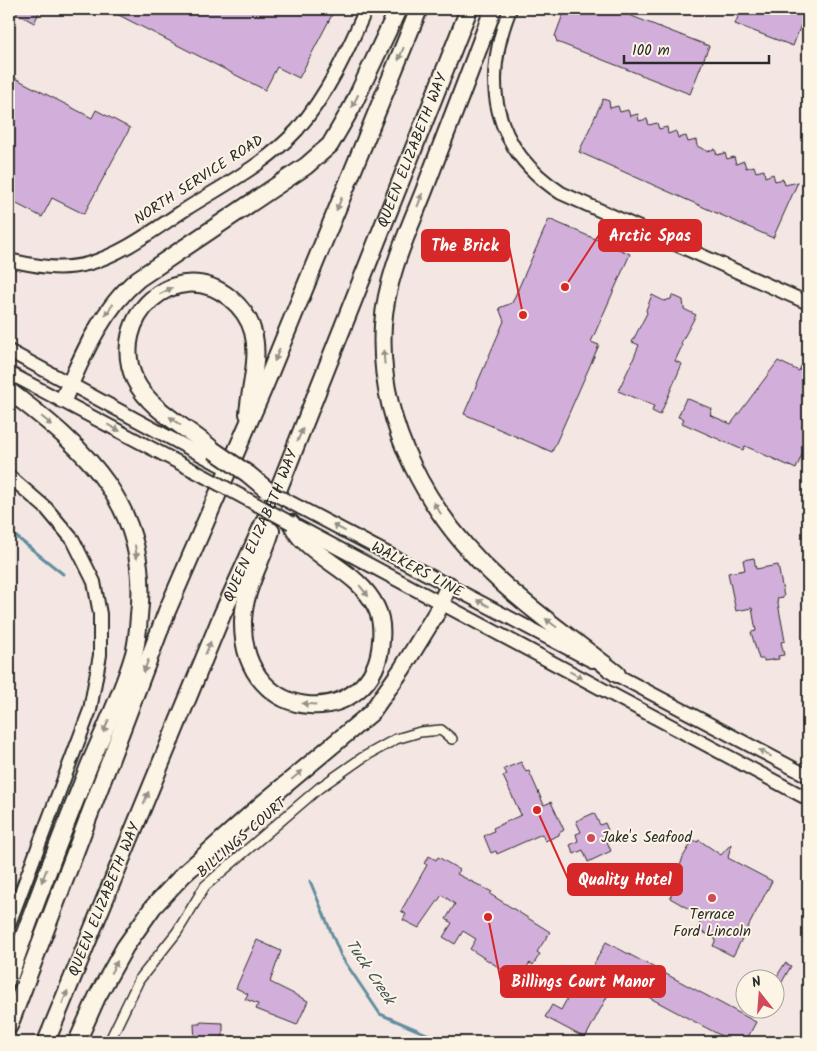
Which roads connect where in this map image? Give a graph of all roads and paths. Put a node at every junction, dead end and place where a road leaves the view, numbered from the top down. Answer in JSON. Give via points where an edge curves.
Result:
{"nodes":[{"id":1,"x":366,"y":9,"type":"edge"},
{"id":2,"x":398,"y":9,"type":"edge"},
{"id":3,"x":419,"y":9,"type":"edge"},
{"id":4,"x":469,"y":9,"type":"edge"},
{"id":5,"x":492,"y":9,"type":"edge"},
{"id":6,"x":510,"y":9,"type":"edge"},
{"id":7,"x":9,"y":260,"type":"edge"},
{"id":8,"x":808,"y":303,"type":"edge"},
{"id":9,"x":9,"y":351,"type":"edge"},
{"id":10,"x":9,"y":373,"type":"edge"},
{"id":11,"x":70,"y":384,"type":"junction"},
{"id":12,"x":9,"y":391,"type":"edge"},
{"id":13,"x":63,"y":400,"type":"junction"},
{"id":14,"x":9,"y":476,"type":"edge"},
{"id":15,"x":270,"y":494,"type":"junction"},
{"id":16,"x":291,"y":523,"type":"junction"},
{"id":17,"x":449,"y":585,"type":"junction"},
{"id":18,"x":441,"y":602,"type":"junction"},
{"id":19,"x":167,"y":611,"type":"junction"},
{"id":20,"x":617,"y":674,"type":"junction"},
{"id":21,"x":452,"y":739,"type":"dead end"},
{"id":22,"x":808,"y":776,"type":"edge"},
{"id":23,"x":808,"y":799,"type":"edge"},
{"id":24,"x":9,"y":924,"type":"edge"},
{"id":25,"x":9,"y":978,"type":"edge"},
{"id":26,"x":9,"y":1026,"type":"edge"},
{"id":27,"x":46,"y":1042,"type":"edge"},
{"id":28,"x":77,"y":1042,"type":"edge"},
{"id":29,"x":109,"y":1042,"type":"edge"}],
"edges":[{"from":1,"to":7,"type":"main road","name":"NORTH SERVICE ROAD","via":[[321,99],[296,131],[243,173],[122,250],[87,264],[51,269]]},
{"from":2,"to":11,"type":"highway","one_way":true,"via":[[352,107],[330,144],[306,166],[122,292],[103,319]]},
{"from":3,"to":19,"type":"highway","one_way":true,"via":[[265,385]]},
{"from":15,"to":4,"type":"highway","name":"QUEEN ELIZABETH WAY","one_way":true},
{"from":20,"to":5,"type":"highway","one_way":true,"via":[[501,582],[447,523],[407,456],[388,390],[383,353],[384,324],[395,265]]},
{"from":6,"to":8,"type":"main road","via":[[497,51],[494,83],[502,125],[519,156],[545,183],[560,193]]},
{"from":9,"to":11,"type":"main road","name":"WALKERS LINE"},
{"from":10,"to":13,"type":"main road","name":"WALKERS LINE"},
{"from":11,"to":13,"type":"highway"},
{"from":11,"to":15,"type":"main road","name":"WALKERS LINE","bridge":true},
{"from":12,"to":25,"type":"highway","one_way":true,"via":[[75,444],[105,478],[127,519],[135,543],[142,594],[134,656],[43,880]]},
{"from":13,"to":16,"type":"main road","name":"WALKERS LINE","one_way":true,"bridge":true},
{"from":14,"to":24,"type":"main road","via":[[46,508],[73,540],[94,582],[100,614],[100,654],[90,710]]},
{"from":16,"to":15,"type":"highway","one_way":true,"via":[[302,540],[356,580],[376,608],[380,621],[381,649],[377,663],[358,689],[336,703],[306,705],[277,696],[259,679],[246,653],[245,604],[271,533]]},
{"from":17,"to":15,"type":"main road","name":"WALKERS LINE","one_way":true,"bridge":true},
{"from":15,"to":19,"type":"highway","one_way":true,"bridge":true,"via":[[248,474],[213,450],[162,412],[135,381],[130,364],[130,331],[138,313],[161,292],[184,284],[203,285],[222,292],[240,307],[249,320],[256,347],[247,419]]},
{"from":27,"to":15,"type":"highway","name":"QUEEN ELIZABETH WAY","one_way":true},
{"from":16,"to":18,"type":"main road","name":"WALKERS LINE"},
{"from":17,"to":18,"type":"highway"},
{"from":20,"to":17,"type":"main road","name":"WALKERS LINE","one_way":true},
{"from":18,"to":23,"type":"main road","name":"WALKERS LINE","one_way":true},
{"from":28,"to":18,"type":"highway","one_way":true,"via":[[125,947],[154,907],[184,874],[371,712],[397,678]]},
{"from":19,"to":26,"type":"highway","one_way":true},
{"from":22,"to":20,"type":"main road","name":"WALKERS LINE","one_way":true},
{"from":21,"to":29,"type":"street","name":"BILLINGS COURT","via":[[441,730],[420,732],[396,739],[362,758],[319,788],[205,886],[177,932],[139,980]]}]}
